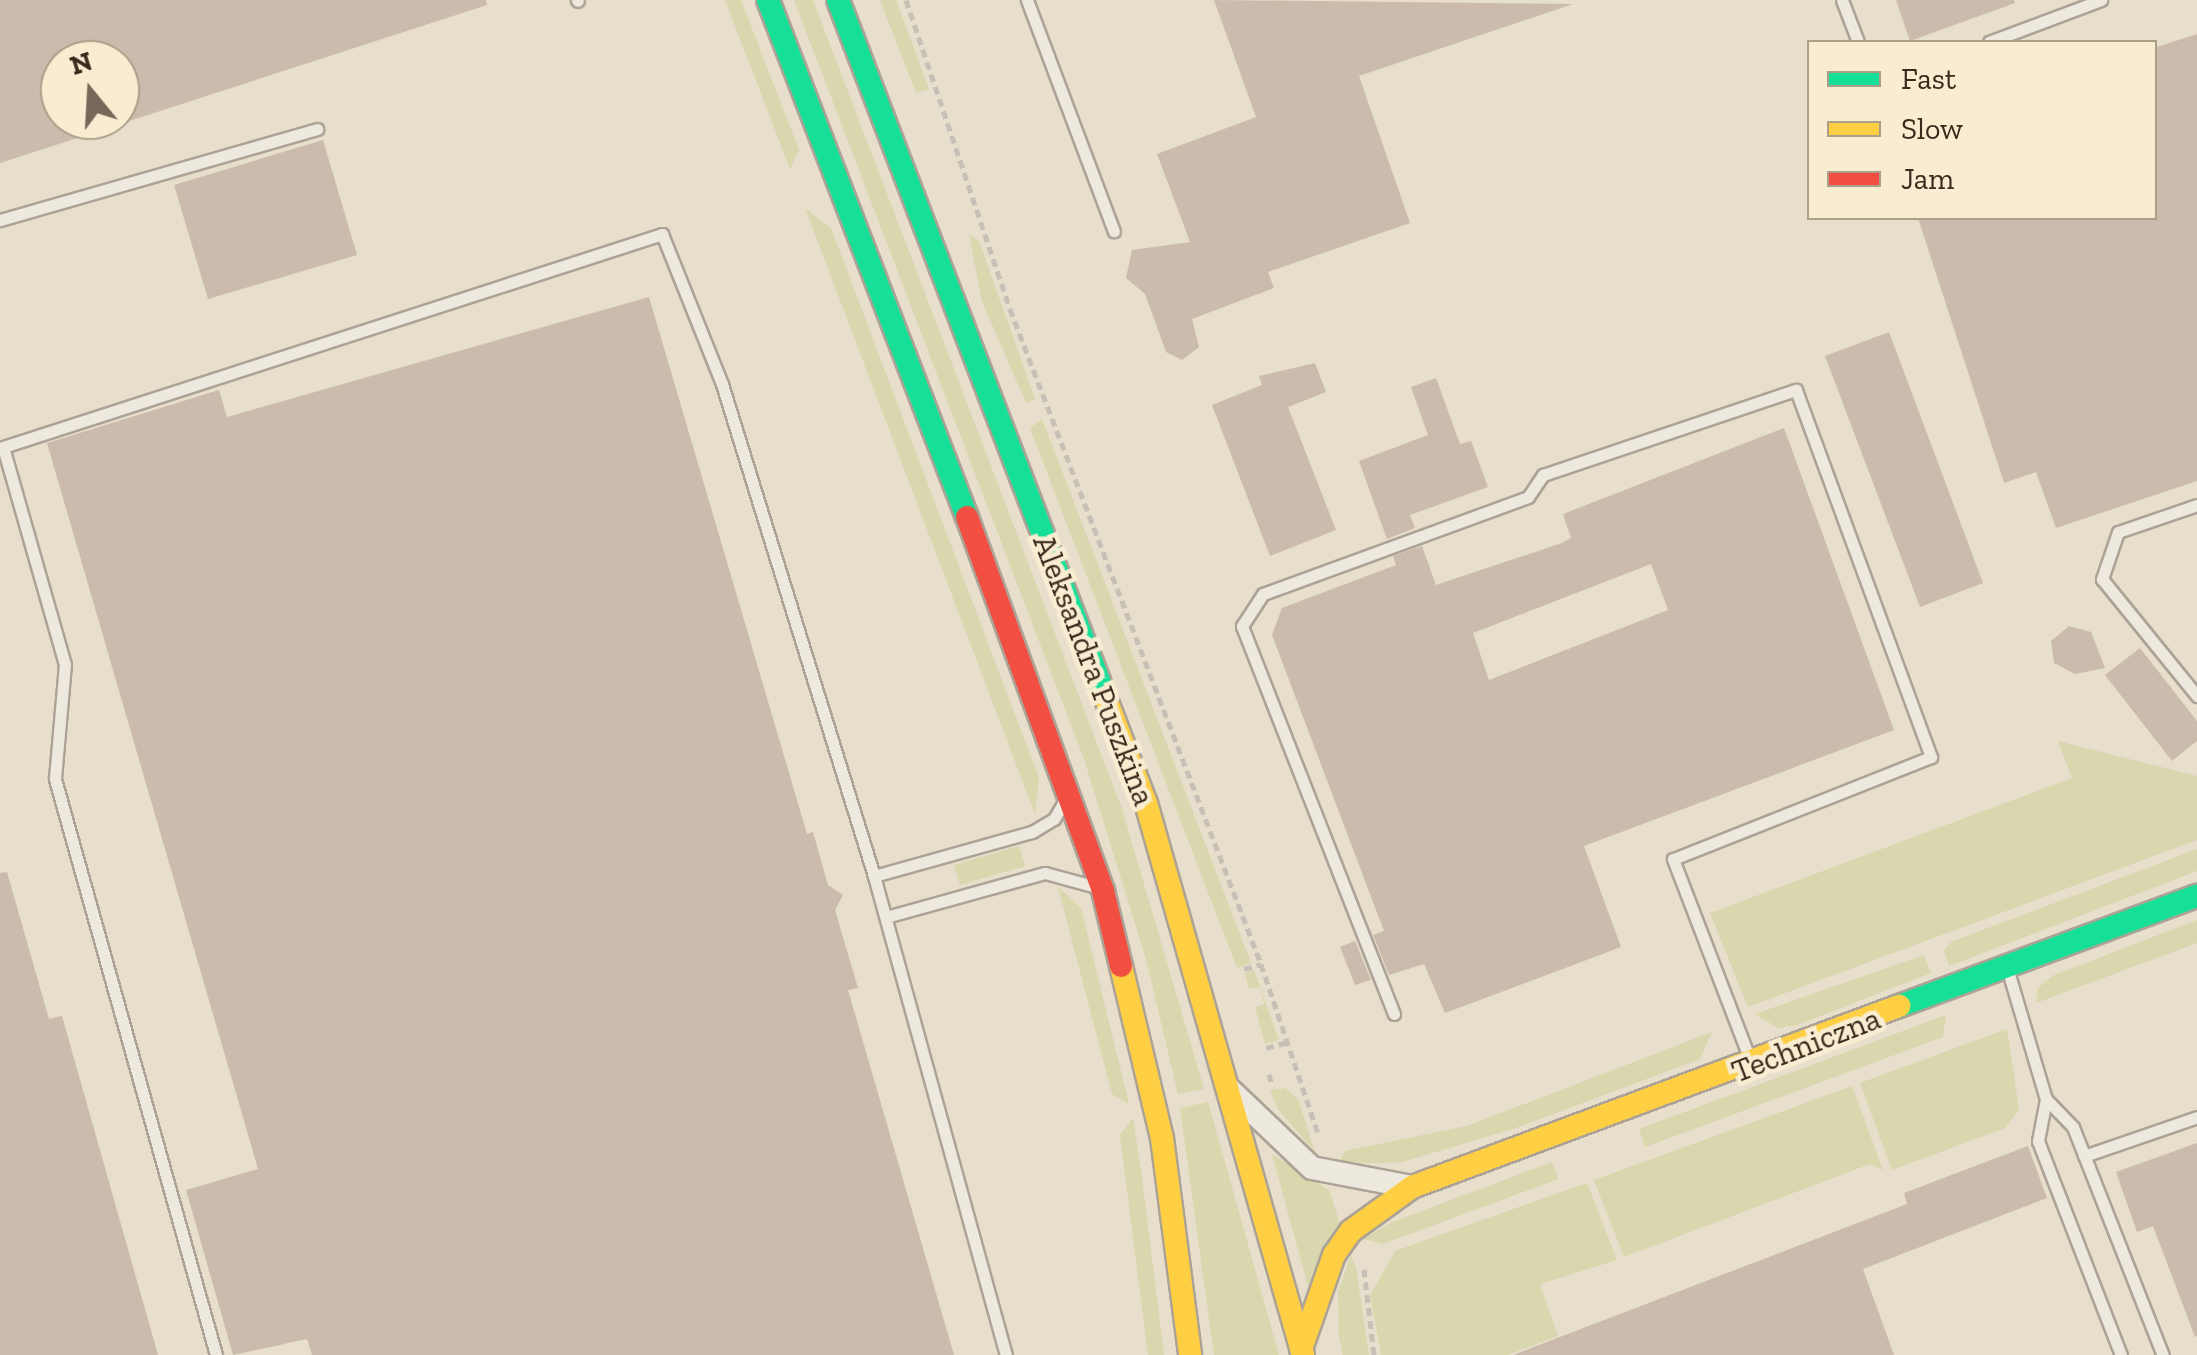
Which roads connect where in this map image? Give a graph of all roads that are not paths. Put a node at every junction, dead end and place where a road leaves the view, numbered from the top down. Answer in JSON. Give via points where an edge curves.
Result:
{"nodes":[{"id":1,"x":768,"y":0,"type":"edge"},
{"id":2,"x":838,"y":0,"type":"edge"},
{"id":3,"x":1027,"y":0,"type":"edge"},
{"id":4,"x":1842,"y":0,"type":"edge"},
{"id":5,"x":2101,"y":0,"type":"edge"},
{"id":6,"x":1857,"y":40,"type":"edge"},
{"id":7,"x":1994,"y":40,"type":"edge"},
{"id":8,"x":317,"y":129,"type":"dead end"},
{"id":9,"x":0,"y":220,"type":"edge"},
{"id":10,"x":1114,"y":230,"type":"dead end"},
{"id":11,"x":2,"y":448,"type":"edge"},
{"id":12,"x":2197,"y":504,"type":"edge"},
{"id":13,"x":2197,"y":696,"type":"edge"},
{"id":14,"x":1069,"y":790,"type":"junction"},
{"id":15,"x":874,"y":876,"type":"junction"},
{"id":16,"x":1102,"y":891,"type":"junction"},
{"id":17,"x":2197,"y":896,"type":"edge"},
{"id":18,"x":886,"y":916,"type":"junction"},
{"id":19,"x":2007,"y":968,"type":"junction"},
{"id":20,"x":1394,"y":1014,"type":"dead end"},
{"id":21,"x":1752,"y":1066,"type":"junction"},
{"id":22,"x":1230,"y":1090,"type":"junction"},
{"id":23,"x":2046,"y":1098,"type":"junction"},
{"id":24,"x":2197,"y":1118,"type":"edge"},
{"id":25,"x":2084,"y":1156,"type":"junction"},
{"id":26,"x":1412,"y":1187,"type":"junction"},
{"id":27,"x":1302,"y":1352,"type":"edge"},
{"id":28,"x":216,"y":1355,"type":"edge"},
{"id":29,"x":1006,"y":1355,"type":"edge"},
{"id":30,"x":1190,"y":1355,"type":"edge"},
{"id":31,"x":2121,"y":1355,"type":"edge"},
{"id":32,"x":2163,"y":1355,"type":"edge"}],
"edges":[{"from":1,"to":14,"type":"main road","name":"Aleksandra Puszkina"},
{"from":2,"to":22,"type":"main road","name":"Aleksandra Puszkina","via":[[1140,786]]},
{"from":3,"to":10,"type":"lane"},
{"from":4,"to":6,"type":"lane"},
{"from":5,"to":7,"type":"lane"},
{"from":8,"to":9,"type":"lane"},
{"from":11,"to":15,"type":"lane","via":[[662,234],[722,384]]},
{"from":11,"to":28,"type":"lane","via":[[64,664],[55,780]]},
{"from":12,"to":13,"type":"lane","via":[[2118,532],[2102,579]]},
{"from":14,"to":15,"type":"lane","via":[[1054,818],[1032,832]]},
{"from":14,"to":16,"type":"main road","name":"Aleksandra Puszkina"},
{"from":15,"to":18,"type":"lane"},
{"from":16,"to":18,"type":"lane","via":[[1073,876],[1045,873]]},
{"from":16,"to":30,"type":"main road","name":"Aleksandra Puszkina","via":[[1159,1122]]},
{"from":17,"to":19,"type":"main road","name":"Techniczna"},
{"from":18,"to":29,"type":"lane"},
{"from":19,"to":21,"type":"main road","name":"Techniczna"},
{"from":19,"to":23,"type":"lane"},
{"from":20,"to":21,"type":"lane","via":[[1242,626],[1263,594],[1528,496],[1543,474],[1796,390],[1931,757],[1673,859]]},
{"from":21,"to":26,"type":"main road","name":"Techniczna"},
{"from":22,"to":26,"type":"street","name":"Techniczna","via":[[1289,1150],[1332,1177]]},
{"from":22,"to":27,"type":"main road","name":"Aleksandra Puszkina"},
{"from":23,"to":25,"type":"lane","via":[[2072,1127]]},
{"from":23,"to":31,"type":"lane","via":[[2038,1141]]},
{"from":24,"to":25,"type":"lane"},
{"from":25,"to":32,"type":"lane"},
{"from":26,"to":27,"type":"main road","name":"Techniczna","via":[[1352,1231],[1334,1255]]}]}
